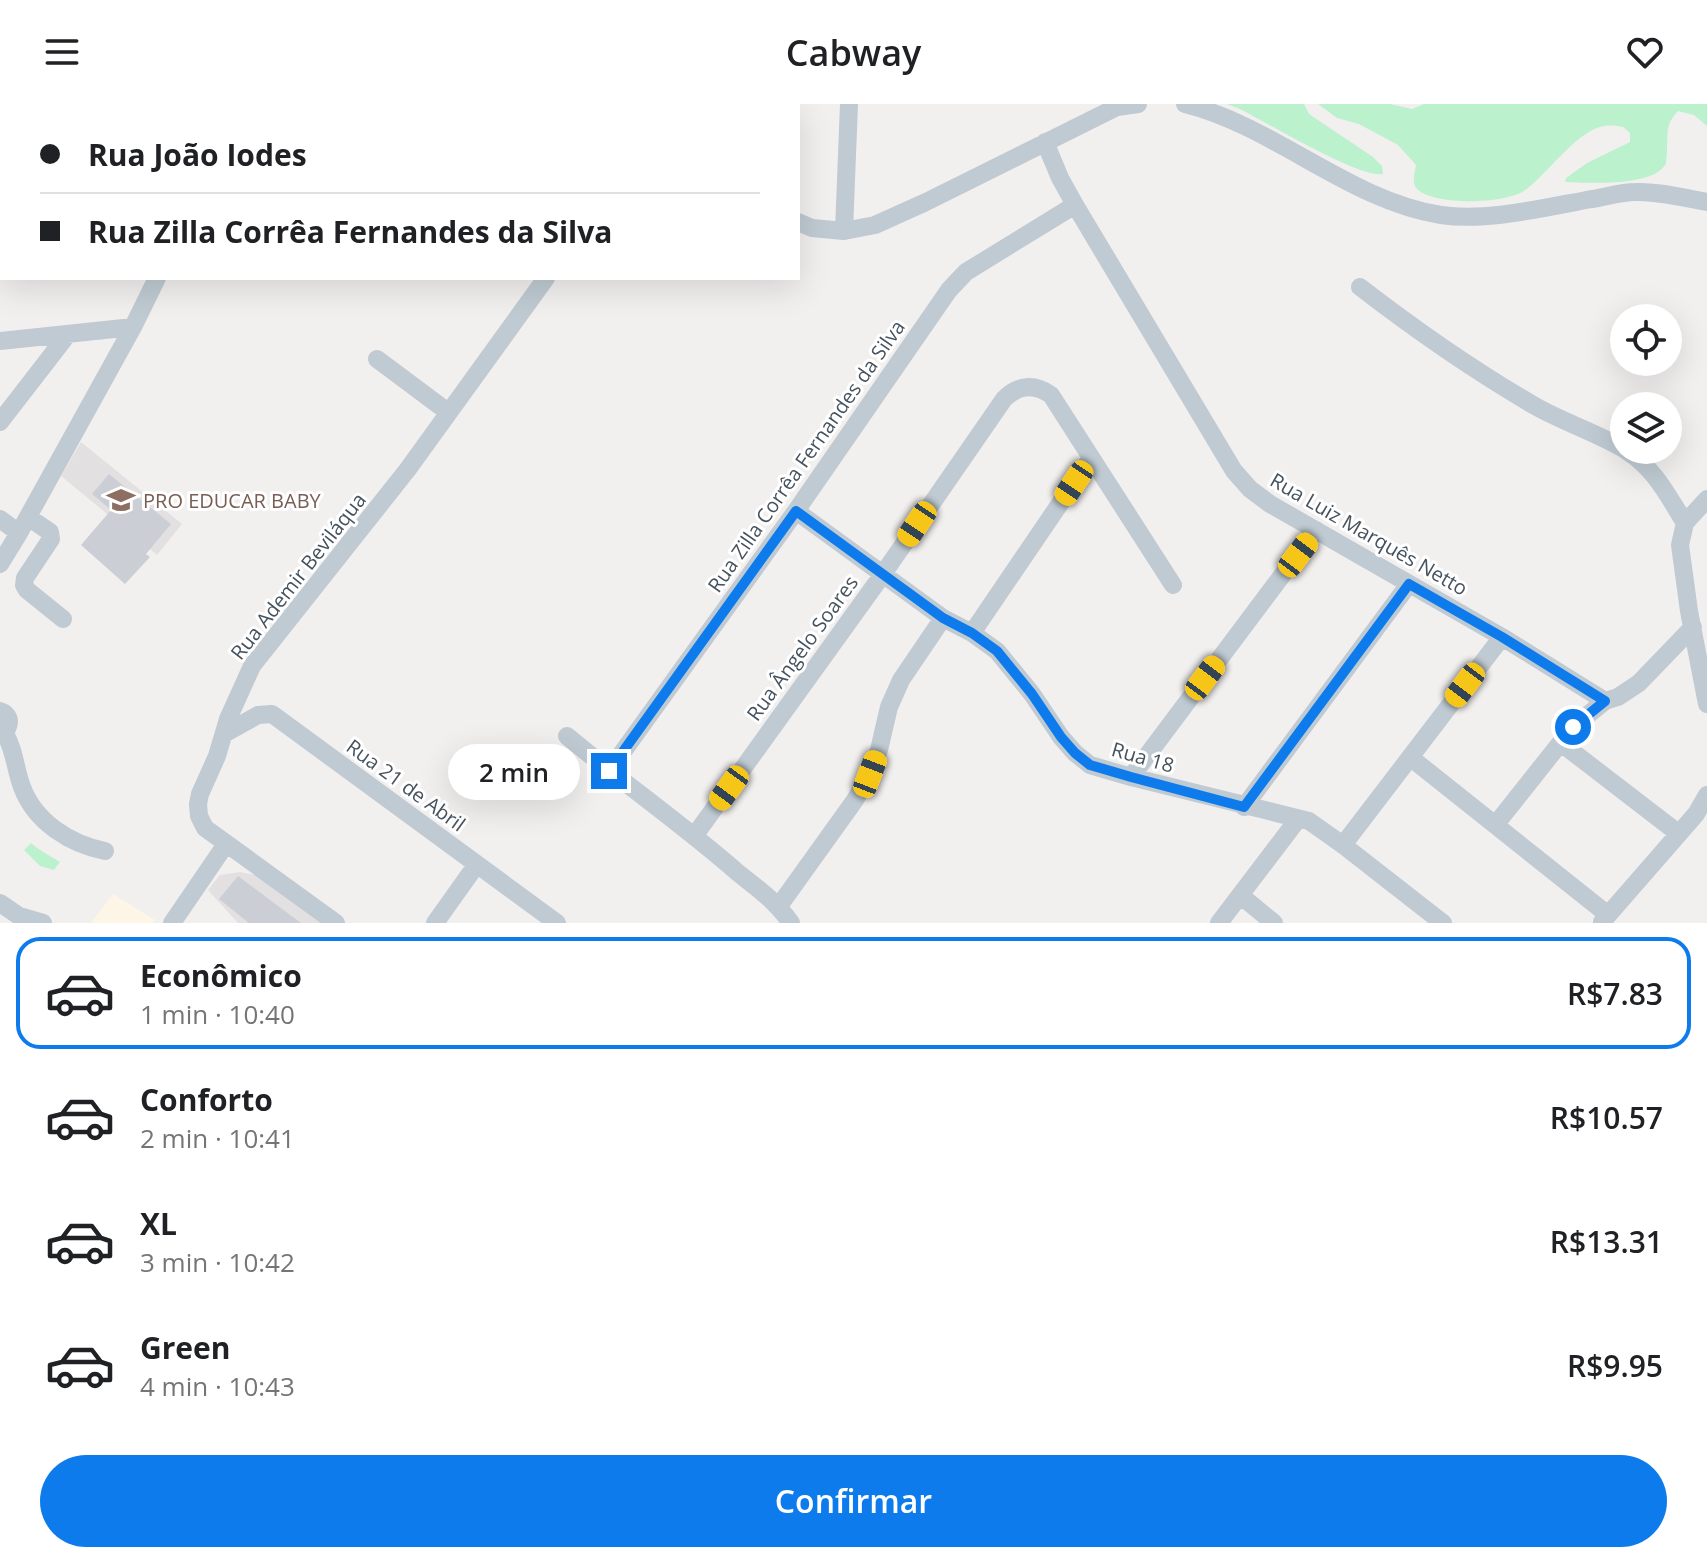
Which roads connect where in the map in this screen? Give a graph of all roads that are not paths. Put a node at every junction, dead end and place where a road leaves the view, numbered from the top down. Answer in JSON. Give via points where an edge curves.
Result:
{"nodes":[{"id":1,"x":849,"y":104,"type":"edge"},
{"id":2,"x":1138,"y":104,"type":"edge"},
{"id":3,"x":1185,"y":104,"type":"edge"},
{"id":4,"x":1045,"y":142,"type":"junction"},
{"id":5,"x":1707,"y":202,"type":"edge"},
{"id":6,"x":1075,"y":205,"type":"junction"},
{"id":7,"x":800,"y":223,"type":"edge"},
{"id":8,"x":844,"y":231,"type":"junction"},
{"id":9,"x":156,"y":280,"type":"edge"},
{"id":10,"x":545,"y":280,"type":"edge"},
{"id":11,"x":1360,"y":287,"type":"dead end"},
{"id":12,"x":133,"y":327,"type":"junction"},
{"id":13,"x":68,"y":334,"type":"junction"},
{"id":14,"x":0,"y":341,"type":"edge"},
{"id":15,"x":377,"y":359,"type":"dead end"},
{"id":16,"x":448,"y":412,"type":"junction"},
{"id":17,"x":0,"y":422,"type":"edge"},
{"id":18,"x":1610,"y":443,"type":"edge"},
{"id":19,"x":1091,"y":458,"type":"junction"},
{"id":20,"x":1644,"y":464,"type":"edge"},
{"id":21,"x":1707,"y":499,"type":"edge"},
{"id":22,"x":796,"y":511,"type":"junction"},
{"id":23,"x":0,"y":519,"type":"edge"},
{"id":24,"x":1685,"y":523,"type":"junction"},
{"id":25,"x":23,"y":525,"type":"junction"},
{"id":26,"x":1316,"y":530,"type":"junction"},
{"id":27,"x":0,"y":564,"type":"edge"},
{"id":28,"x":883,"y":574,"type":"junction"},
{"id":29,"x":1409,"y":584,"type":"junction"},
{"id":30,"x":1173,"y":585,"type":"dead end"},
{"id":31,"x":1707,"y":604,"type":"edge"},
{"id":32,"x":943,"y":618,"type":"junction"},
{"id":33,"x":63,"y":619,"type":"dead end"},
{"id":34,"x":1691,"y":619,"type":"junction"},
{"id":35,"x":972,"y":633,"type":"junction"},
{"id":36,"x":1502,"y":637,"type":"junction"},
{"id":37,"x":1605,"y":701,"type":"junction"},
{"id":38,"x":1707,"y":704,"type":"edge"},
{"id":39,"x":0,"y":711,"type":"edge"},
{"id":40,"x":2,"y":733,"type":"edge"},
{"id":41,"x":224,"y":734,"type":"junction"},
{"id":42,"x":567,"y":736,"type":"dead end"},
{"id":43,"x":1561,"y":743,"type":"junction"},
{"id":44,"x":1411,"y":758,"type":"junction"},
{"id":45,"x":609,"y":771,"type":"junction"},
{"id":46,"x":1131,"y":777,"type":"junction"},
{"id":47,"x":1707,"y":795,"type":"edge"},
{"id":48,"x":1244,"y":807,"type":"junction"},
{"id":49,"x":1701,"y":818,"type":"edge"},
{"id":50,"x":1298,"y":819,"type":"junction"},
{"id":51,"x":1496,"y":824,"type":"junction"},
{"id":52,"x":1678,"y":833,"type":"junction"},
{"id":53,"x":695,"y":835,"type":"junction"},
{"id":54,"x":226,"y":844,"type":"junction"},
{"id":55,"x":1343,"y":845,"type":"junction"},
{"id":56,"x":105,"y":851,"type":"dead end"},
{"id":57,"x":477,"y":864,"type":"junction"},
{"id":58,"x":1240,"y":895,"type":"junction"},
{"id":59,"x":0,"y":903,"type":"edge"},
{"id":60,"x":779,"y":906,"type":"junction"},
{"id":61,"x":1604,"y":919,"type":"edge"},
{"id":62,"x":43,"y":923,"type":"edge"},
{"id":63,"x":172,"y":923,"type":"edge"},
{"id":64,"x":336,"y":923,"type":"edge"},
{"id":65,"x":435,"y":923,"type":"edge"},
{"id":66,"x":557,"y":923,"type":"edge"},
{"id":67,"x":791,"y":923,"type":"edge"},
{"id":68,"x":1219,"y":923,"type":"edge"},
{"id":69,"x":1274,"y":923,"type":"edge"},
{"id":70,"x":1443,"y":923,"type":"edge"}],
"edges":[{"from":1,"to":8,"type":"street"},
{"from":2,"to":4,"type":"street","via":[[1117,107]]},
{"from":3,"to":5,"type":"street","via":[[1242,124],[1396,203],[1442,215],[1486,216],[1634,192]]},
{"from":4,"to":6,"type":"street","name":"Rua Luiz Marquês Netto"},
{"from":4,"to":8,"type":"street","via":[[875,225]]},
{"from":6,"to":22,"type":"street","name":"Rua Zilla Corrêa Fernandes da Silva","via":[[966,272]]},
{"from":6,"to":26,"type":"street","name":"Rua Luiz Marquês Netto","via":[[1234,471],[1270,504]]},
{"from":7,"to":8,"type":"street"},
{"from":9,"to":12,"type":"street"},
{"from":10,"to":16,"type":"street","name":"Rua Ademir Beviláqua"},
{"from":11,"to":18,"type":"street","via":[[1470,366],[1538,408]]},
{"from":12,"to":13,"type":"street"},
{"from":12,"to":25,"type":"street"},
{"from":13,"to":14,"type":"street"},
{"from":13,"to":17,"type":"street"},
{"from":15,"to":16,"type":"street"},
{"from":16,"to":41,"type":"street","name":"Rua Ademir Beviláqua","via":[[252,666]]},
{"from":19,"to":28,"type":"street","name":"Rua Ângelo Soares","via":[[1051,395],[1018,387],[1004,399]]},
{"from":19,"to":30,"type":"street","name":"Rua Ângelo Soares"},
{"from":19,"to":35,"type":"street"},
{"from":20,"to":24,"type":"street"},
{"from":21,"to":24,"type":"street"},
{"from":22,"to":28,"type":"street","name":"Rua 18"},
{"from":22,"to":45,"type":"street","name":"Rua Zilla Corrêa Fernandes da Silva"},
{"from":23,"to":25,"type":"street"},
{"from":24,"to":34,"type":"street","via":[[1680,545]]},
{"from":25,"to":27,"type":"street"},
{"from":25,"to":33,"type":"street","via":[[50,532],[51,539],[24,585]]},
{"from":26,"to":29,"type":"street","name":"Rua Luiz Marquês Netto"},
{"from":26,"to":46,"type":"street"},
{"from":28,"to":32,"type":"street","name":"Rua 18"},
{"from":28,"to":53,"type":"street","name":"Rua Ângelo Soares"},
{"from":29,"to":36,"type":"street","name":"Rua Luiz Marquês Netto"},
{"from":29,"to":48,"type":"street"},
{"from":31,"to":34,"type":"street"},
{"from":32,"to":35,"type":"street","name":"Rua 18"},
{"from":32,"to":60,"type":"street","via":[[901,680],[870,774]]},
{"from":34,"to":37,"type":"street","via":[[1639,683]]},
{"from":34,"to":38,"type":"street"},
{"from":35,"to":46,"type":"street","name":"Rua 18","via":[[1014,670],[1075,753],[1090,765]]},
{"from":36,"to":37,"type":"street","name":"Rua Luiz Marquês Netto"},
{"from":36,"to":44,"type":"street"},
{"from":37,"to":43,"type":"street"},
{"from":39,"to":40,"type":"street","via":[[9,722]]},
{"from":40,"to":56,"type":"street","via":[[32,806],[63,835]]},
{"from":41,"to":54,"type":"street","name":"Rua Ademir Beviláqua","via":[[198,804],[201,822]]},
{"from":41,"to":57,"type":"street","name":"Rua 21 de Abril","via":[[258,715],[272,714]]},
{"from":42,"to":45,"type":"street"},
{"from":43,"to":51,"type":"street"},
{"from":43,"to":52,"type":"street"},
{"from":44,"to":51,"type":"street"},
{"from":44,"to":55,"type":"street"},
{"from":45,"to":53,"type":"street"},
{"from":46,"to":48,"type":"street","name":"Rua 18"},
{"from":47,"to":49,"type":"street"},
{"from":48,"to":50,"type":"street","name":"Rua 18"},
{"from":49,"to":52,"type":"street"},
{"from":50,"to":55,"type":"street","name":"Rua 18"},
{"from":50,"to":58,"type":"street"},
{"from":51,"to":61,"type":"street"},
{"from":52,"to":61,"type":"street"},
{"from":53,"to":60,"type":"street"},
{"from":54,"to":63,"type":"street"},
{"from":54,"to":64,"type":"street","name":"Rua Ademir Beviláqua"},
{"from":55,"to":70,"type":"street","name":"Rua 18"},
{"from":57,"to":65,"type":"street"},
{"from":57,"to":66,"type":"street","name":"Rua 21 de Abril"},
{"from":58,"to":68,"type":"street"},
{"from":58,"to":69,"type":"street"},
{"from":59,"to":62,"type":"street"},
{"from":60,"to":67,"type":"street"}]}
